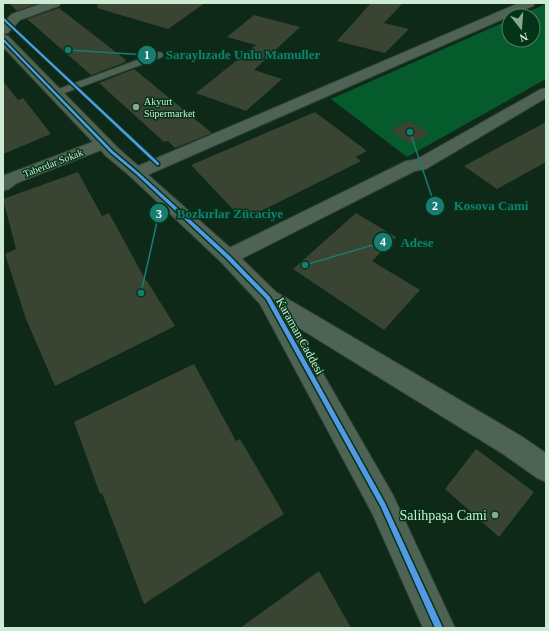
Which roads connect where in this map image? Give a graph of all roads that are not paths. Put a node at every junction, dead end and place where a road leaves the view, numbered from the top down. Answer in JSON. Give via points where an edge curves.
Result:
{"nodes":[{"id":1,"x":45,"y":3,"type":"edge"},
{"id":2,"x":55,"y":3,"type":"edge"},
{"id":3,"x":529,"y":3,"type":"edge"},
{"id":4,"x":3,"y":8,"type":"edge"},
{"id":5,"x":3,"y":30,"type":"edge"},
{"id":6,"x":3,"y":39,"type":"edge"},
{"id":7,"x":159,"y":55,"type":"dead end"},
{"id":8,"x":546,"y":92,"type":"edge"},
{"id":9,"x":56,"y":93,"type":"junction"},
{"id":10,"x":103,"y":143,"type":"junction"},
{"id":11,"x":137,"y":173,"type":"junction"},
{"id":12,"x":3,"y":185,"type":"edge"},
{"id":13,"x":228,"y":257,"type":"junction"},
{"id":14,"x":268,"y":298,"type":"junction"},
{"id":15,"x":546,"y":469,"type":"edge"},
{"id":16,"x":439,"y":628,"type":"edge"}],
"edges":[{"from":1,"to":4,"type":"street"},
{"from":2,"to":5,"type":"street","via":[[16,17]]},
{"from":3,"to":11,"type":"street"},
{"from":6,"to":9,"type":"street","name":"Karaman Caddesi"},
{"from":7,"to":9,"type":"lane"},
{"from":8,"to":13,"type":"street","via":[[420,165],[412,165]]},
{"from":9,"to":10,"type":"street","name":"Karaman Caddesi"},
{"from":10,"to":11,"type":"street","name":"Karaman Caddesi"},
{"from":10,"to":12,"type":"street","name":"Taberdar Sokak","via":[[11,179]]},
{"from":11,"to":13,"type":"street","name":"Karaman Caddesi"},
{"from":13,"to":14,"type":"street","name":"Karaman Caddesi"},
{"from":14,"to":15,"type":"street","via":[[512,445]]},
{"from":14,"to":16,"type":"street","name":"Karaman Caddesi","via":[[383,505]]}]}
